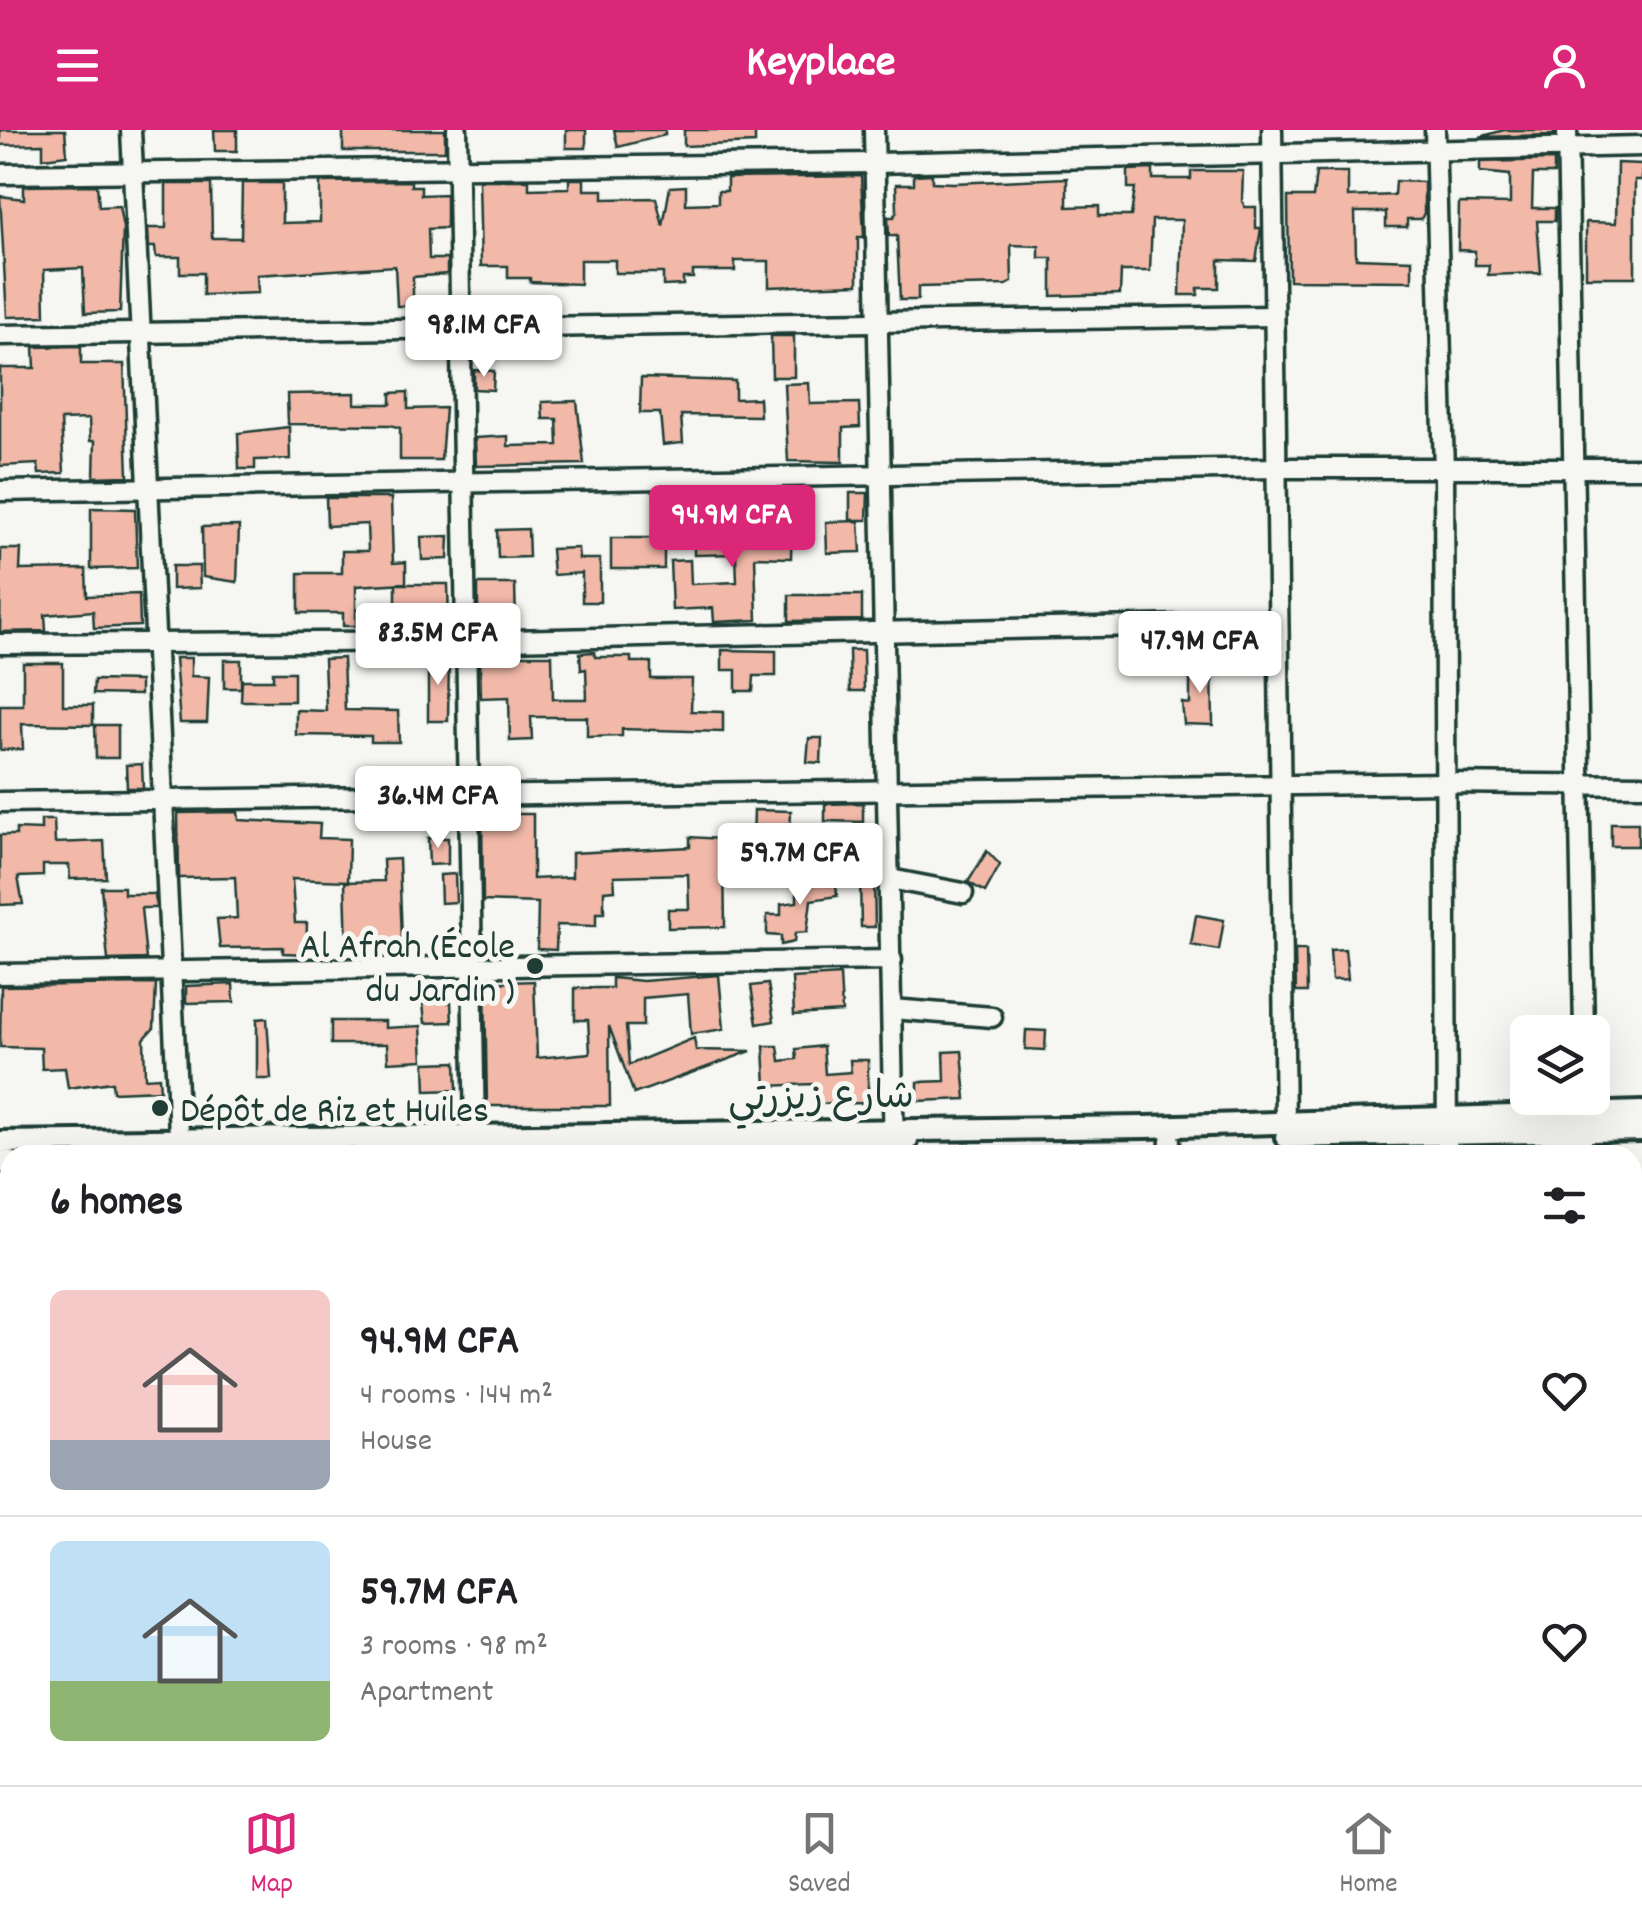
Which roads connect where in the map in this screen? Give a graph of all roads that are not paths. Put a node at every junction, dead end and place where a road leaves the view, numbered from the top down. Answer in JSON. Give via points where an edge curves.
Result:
{"nodes":[{"id":1,"x":131,"y":130,"type":"edge"},
{"id":2,"x":456,"y":130,"type":"edge"},
{"id":3,"x":874,"y":130,"type":"edge"},
{"id":4,"x":1272,"y":130,"type":"edge"},
{"id":5,"x":1435,"y":130,"type":"edge"},
{"id":6,"x":1567,"y":138,"type":"edge"},
{"id":7,"x":1642,"y":146,"type":"edge"},
{"id":8,"x":1435,"y":150,"type":"junction"},
{"id":9,"x":1274,"y":155,"type":"junction"},
{"id":10,"x":875,"y":164,"type":"junction"},
{"id":11,"x":457,"y":168,"type":"junction"},
{"id":12,"x":134,"y":170,"type":"junction"},
{"id":13,"x":0,"y":174,"type":"edge"},
{"id":14,"x":1273,"y":316,"type":"junction"},
{"id":15,"x":879,"y":321,"type":"junction"},
{"id":16,"x":459,"y":329,"type":"junction"},
{"id":17,"x":0,"y":335,"type":"edge"},
{"id":18,"x":139,"y":335,"type":"junction"},
{"id":19,"x":1276,"y":468,"type":"junction"},
{"id":20,"x":1642,"y":468,"type":"edge"},
{"id":21,"x":1571,"y":470,"type":"junction"},
{"id":22,"x":1444,"y":472,"type":"junction"},
{"id":23,"x":880,"y":475,"type":"junction"},
{"id":24,"x":464,"y":483,"type":"junction"},
{"id":25,"x":147,"y":490,"type":"junction"},
{"id":26,"x":0,"y":491,"type":"edge"},
{"id":27,"x":1277,"y":623,"type":"junction"},
{"id":28,"x":884,"y":631,"type":"junction"},
{"id":29,"x":463,"y":641,"type":"junction"},
{"id":30,"x":157,"y":643,"type":"junction"},
{"id":31,"x":0,"y":644,"type":"edge"},
{"id":32,"x":1446,"y":784,"type":"junction"},
{"id":33,"x":1578,"y":785,"type":"junction"},
{"id":34,"x":1642,"y":785,"type":"edge"},
{"id":35,"x":1280,"y":786,"type":"junction"},
{"id":36,"x":887,"y":790,"type":"junction"},
{"id":37,"x":466,"y":797,"type":"junction"},
{"id":38,"x":164,"y":800,"type":"junction"},
{"id":39,"x":0,"y":802,"type":"edge"},
{"id":40,"x":890,"y":879,"type":"junction"},
{"id":41,"x":964,"y":892,"type":"dead end"},
{"id":42,"x":892,"y":960,"type":"junction"},
{"id":43,"x":476,"y":967,"type":"junction"},
{"id":44,"x":170,"y":971,"type":"junction"},
{"id":45,"x":0,"y":974,"type":"edge"},
{"id":46,"x":892,"y":1008,"type":"junction"},
{"id":47,"x":1584,"y":1015,"type":"edge"},
{"id":48,"x":992,"y":1018,"type":"dead end"},
{"id":49,"x":1642,"y":1112,"type":"edge"},
{"id":50,"x":1610,"y":1114,"type":"edge"},
{"id":51,"x":1584,"y":1115,"type":"edge"},
{"id":52,"x":1642,"y":1130,"type":"edge"},
{"id":53,"x":1446,"y":1137,"type":"edge"},
{"id":54,"x":1285,"y":1139,"type":"edge"},
{"id":55,"x":0,"y":1142,"type":"edge"},
{"id":56,"x":90,"y":1145,"type":"edge"},
{"id":57,"x":180,"y":1145,"type":"edge"},
{"id":58,"x":476,"y":1145,"type":"edge"},
{"id":59,"x":890,"y":1145,"type":"edge"},
{"id":60,"x":946,"y":1145,"type":"edge"},
{"id":61,"x":1199,"y":1145,"type":"edge"},
{"id":62,"x":1582,"y":1145,"type":"edge"}],
"edges":[{"from":1,"to":12,"type":"street"},
{"from":2,"to":11,"type":"street"},
{"from":3,"to":10,"type":"street"},
{"from":4,"to":9,"type":"street"},
{"from":5,"to":8,"type":"street"},
{"from":6,"to":7,"type":"street"},
{"from":6,"to":8,"type":"street"},
{"from":6,"to":21,"type":"street"},
{"from":8,"to":9,"type":"street"},
{"from":8,"to":22,"type":"street"},
{"from":9,"to":10,"type":"street"},
{"from":9,"to":14,"type":"street"},
{"from":10,"to":11,"type":"street"},
{"from":10,"to":15,"type":"street"},
{"from":11,"to":12,"type":"street"},
{"from":11,"to":16,"type":"street"},
{"from":12,"to":13,"type":"street"},
{"from":12,"to":18,"type":"street"},
{"from":14,"to":15,"type":"street"},
{"from":14,"to":19,"type":"street"},
{"from":15,"to":16,"type":"street"},
{"from":15,"to":23,"type":"street"},
{"from":16,"to":18,"type":"street"},
{"from":16,"to":24,"type":"street"},
{"from":17,"to":18,"type":"street"},
{"from":18,"to":25,"type":"street"},
{"from":19,"to":22,"type":"street"},
{"from":19,"to":23,"type":"street"},
{"from":19,"to":27,"type":"street"},
{"from":20,"to":21,"type":"street"},
{"from":21,"to":22,"type":"street"},
{"from":21,"to":33,"type":"street"},
{"from":22,"to":32,"type":"street"},
{"from":23,"to":24,"type":"street"},
{"from":23,"to":28,"type":"street"},
{"from":24,"to":25,"type":"street"},
{"from":24,"to":29,"type":"street"},
{"from":25,"to":26,"type":"street"},
{"from":25,"to":30,"type":"street"},
{"from":27,"to":28,"type":"street"},
{"from":27,"to":35,"type":"street"},
{"from":28,"to":29,"type":"street"},
{"from":28,"to":36,"type":"street"},
{"from":29,"to":30,"type":"street"},
{"from":29,"to":37,"type":"street"},
{"from":30,"to":31,"type":"street"},
{"from":30,"to":38,"type":"street"},
{"from":32,"to":33,"type":"street"},
{"from":32,"to":35,"type":"street"},
{"from":32,"to":53,"type":"street"},
{"from":33,"to":34,"type":"street"},
{"from":33,"to":47,"type":"street"},
{"from":35,"to":36,"type":"street"},
{"from":35,"to":54,"type":"street"},
{"from":36,"to":37,"type":"street"},
{"from":36,"to":40,"type":"street"},
{"from":37,"to":38,"type":"street"},
{"from":37,"to":43,"type":"street"},
{"from":38,"to":39,"type":"street"},
{"from":38,"to":44,"type":"street"},
{"from":40,"to":41,"type":"street"},
{"from":40,"to":42,"type":"street"},
{"from":42,"to":43,"type":"street"},
{"from":42,"to":46,"type":"street"},
{"from":43,"to":44,"type":"street"},
{"from":43,"to":58,"type":"street"},
{"from":44,"to":45,"type":"street"},
{"from":44,"to":57,"type":"street"},
{"from":46,"to":48,"type":"street"},
{"from":46,"to":59,"type":"street"},
{"from":49,"to":50,"type":"street","name":"شارع زيزرتي"},
{"from":51,"to":52,"type":"street","name":"شارع زيزرتي"},
{"from":51,"to":53,"type":"street","name":"شارع زيزرتي"},
{"from":51,"to":62,"type":"street"},
{"from":53,"to":54,"type":"street","name":"شارع زيزرتي"},
{"from":54,"to":60,"type":"street","name":"شارع زيزرتي"},
{"from":54,"to":61,"type":"street","name":"شارع زيزرتي"},
{"from":55,"to":56,"type":"street","name":"شارع زيزرتي"}]}
